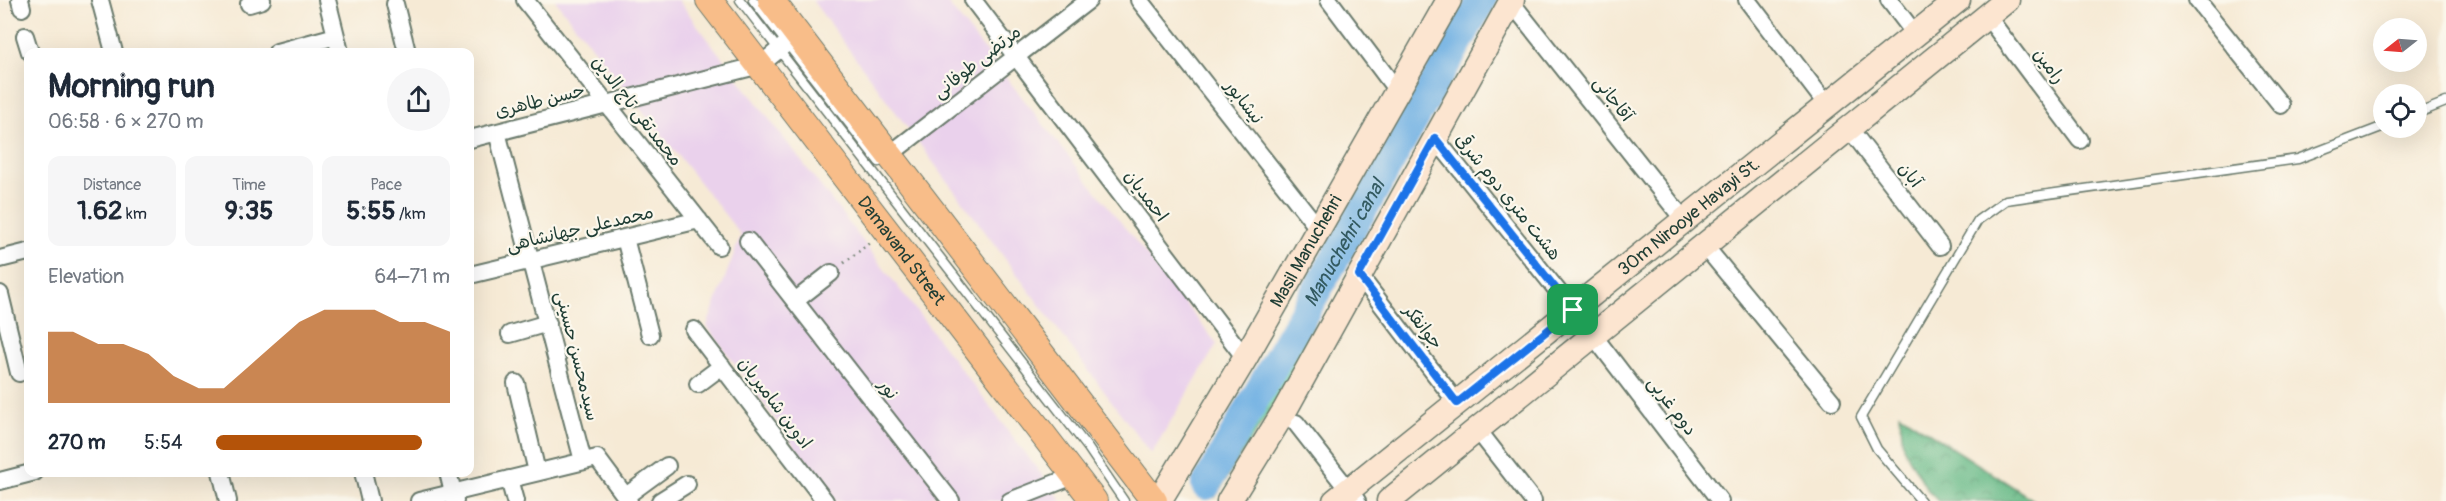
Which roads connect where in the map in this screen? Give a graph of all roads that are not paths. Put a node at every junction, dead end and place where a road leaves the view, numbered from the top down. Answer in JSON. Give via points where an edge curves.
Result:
{"nodes":[{"id":1,"x":100,"y":0,"type":"edge"},
{"id":2,"x":327,"y":0,"type":"edge"},
{"id":3,"x":525,"y":0,"type":"edge"},
{"id":4,"x":710,"y":0,"type":"edge"},
{"id":5,"x":740,"y":0,"type":"edge"},
{"id":6,"x":753,"y":0,"type":"edge"},
{"id":7,"x":771,"y":0,"type":"edge"},
{"id":8,"x":973,"y":0,"type":"edge"},
{"id":9,"x":1089,"y":0,"type":"edge"},
{"id":10,"x":1139,"y":0,"type":"edge"},
{"id":11,"x":1329,"y":0,"type":"edge"},
{"id":12,"x":1449,"y":0,"type":"edge"},
{"id":13,"x":1747,"y":0,"type":"edge"},
{"id":14,"x":1889,"y":0,"type":"edge"},
{"id":15,"x":1958,"y":0,"type":"edge"},
{"id":16,"x":2007,"y":0,"type":"edge"},
{"id":17,"x":2197,"y":0,"type":"edge"},
{"id":18,"x":1512,"y":1,"type":"edge"},
{"id":19,"x":395,"y":4,"type":"dead end"},
{"id":20,"x":1987,"y":16,"type":"junction"},
{"id":21,"x":1915,"y":34,"type":"junction"},
{"id":22,"x":797,"y":35,"type":"junction"},
{"id":23,"x":338,"y":44,"type":"edge"},
{"id":24,"x":113,"y":48,"type":"edge"},
{"id":25,"x":308,"y":48,"type":"edge"},
{"id":26,"x":405,"y":48,"type":"edge"},
{"id":27,"x":1016,"y":57,"type":"junction"},
{"id":28,"x":760,"y":65,"type":"junction"},
{"id":29,"x":1398,"y":92,"type":"junction"},
{"id":30,"x":2446,"y":102,"type":"edge"},
{"id":31,"x":607,"y":104,"type":"junction"},
{"id":32,"x":1827,"y":105,"type":"junction"},
{"id":33,"x":2281,"y":105,"type":"dead end"},
{"id":34,"x":2427,"y":110,"type":"edge"},
{"id":35,"x":1849,"y":128,"type":"junction"},
{"id":36,"x":2373,"y":130,"type":"edge"},
{"id":37,"x":497,"y":132,"type":"junction"},
{"id":38,"x":474,"y":138,"type":"edge"},
{"id":39,"x":1435,"y":138,"type":"junction"},
{"id":40,"x":2080,"y":140,"type":"dead end"},
{"id":41,"x":887,"y":163,"type":"junction"},
{"id":42,"x":699,"y":220,"type":"junction"},
{"id":43,"x":1684,"y":220,"type":"junction"},
{"id":44,"x":1318,"y":228,"type":"junction"},
{"id":45,"x":625,"y":238,"type":"junction"},
{"id":46,"x":748,"y":241,"type":"dead end"},
{"id":47,"x":1704,"y":245,"type":"junction"},
{"id":48,"x":719,"y":246,"type":"dead end"},
{"id":49,"x":1940,"y":246,"type":"dead end"},
{"id":50,"x":24,"y":253,"type":"edge"},
{"id":51,"x":0,"y":259,"type":"edge"},
{"id":52,"x":532,"y":260,"type":"junction"},
{"id":53,"x":831,"y":273,"type":"road end"},
{"id":54,"x":474,"y":274,"type":"edge"},
{"id":55,"x":1359,"y":275,"type":"junction"},
{"id":56,"x":0,"y":294,"type":"edge"},
{"id":57,"x":795,"y":301,"type":"junction"},
{"id":58,"x":1573,"y":310,"type":"junction"},
{"id":59,"x":548,"y":323,"type":"junction"},
{"id":60,"x":694,"y":330,"type":"dead end"},
{"id":61,"x":510,"y":334,"type":"dead end"},
{"id":62,"x":650,"y":335,"type":"dead end"},
{"id":63,"x":1593,"y":335,"type":"junction"},
{"id":64,"x":1245,"y":358,"type":"junction"},
{"id":65,"x":722,"y":366,"type":"junction"},
{"id":66,"x":19,"y":373,"type":"dead end"},
{"id":67,"x":516,"y":383,"type":"dead end"},
{"id":68,"x":698,"y":384,"type":"dead end"},
{"id":69,"x":1062,"y":397,"type":"dead end"},
{"id":70,"x":1832,"y":401,"type":"dead end"},
{"id":71,"x":1457,"y":403,"type":"junction"},
{"id":72,"x":1290,"y":417,"type":"junction"},
{"id":73,"x":1477,"y":429,"type":"junction"},
{"id":74,"x":590,"y":460,"type":"junction"},
{"id":75,"x":667,"y":466,"type":"dead end"},
{"id":76,"x":537,"y":472,"type":"junction"},
{"id":77,"x":24,"y":475,"type":"edge"},
{"id":78,"x":1076,"y":476,"type":"junction"},
{"id":79,"x":222,"y":477,"type":"edge"},
{"id":80,"x":364,"y":477,"type":"edge"},
{"id":81,"x":449,"y":477,"type":"edge"},
{"id":82,"x":509,"y":479,"type":"junction"},
{"id":83,"x":0,"y":481,"type":"edge"},
{"id":84,"x":687,"y":484,"type":"dead end"},
{"id":85,"x":454,"y":497,"type":"edge"},
{"id":86,"x":1347,"y":498,"type":"edge"},
{"id":87,"x":628,"y":499,"type":"edge"},
{"id":88,"x":228,"y":501,"type":"edge"},
{"id":89,"x":370,"y":501,"type":"edge"},
{"id":90,"x":419,"y":501,"type":"edge"},
{"id":91,"x":514,"y":501,"type":"edge"},
{"id":92,"x":660,"y":501,"type":"edge"},
{"id":93,"x":825,"y":501,"type":"edge"},
{"id":94,"x":951,"y":501,"type":"edge"},
{"id":95,"x":1010,"y":501,"type":"edge"},
{"id":96,"x":1095,"y":501,"type":"edge"},
{"id":97,"x":1124,"y":501,"type":"edge"},
{"id":98,"x":1143,"y":501,"type":"edge"},
{"id":99,"x":1154,"y":501,"type":"edge"},
{"id":100,"x":1159,"y":501,"type":"edge"},
{"id":101,"x":1229,"y":501,"type":"edge"},
{"id":102,"x":1389,"y":501,"type":"edge"},
{"id":103,"x":1533,"y":501,"type":"edge"},
{"id":104,"x":1720,"y":501,"type":"edge"},
{"id":105,"x":1922,"y":501,"type":"edge"}],
"edges":[{"from":1,"to":24,"type":"street"},
{"from":2,"to":23,"type":"street"},
{"from":3,"to":31,"type":"street","name":"محمدتقی تاج الدین"},
{"from":4,"to":28,"type":"main road","name":"Damavand Street"},
{"from":5,"to":97,"type":"lane","via":[[1088,448]]},
{"from":6,"to":41,"type":"lane"},
{"from":7,"to":22,"type":"main road"},
{"from":8,"to":27,"type":"street","name":"احمدیان"},
{"from":9,"to":27,"type":"street","name":"مرتضی طوفانی"},
{"from":10,"to":44,"type":"street","name":"نیشابور"},
{"from":11,"to":29,"type":"street"},
{"from":12,"to":29,"type":"main road","name":"Masil Manuchehri"},
{"from":13,"to":32,"type":"street"},
{"from":14,"to":21,"type":"street"},
{"from":15,"to":21,"type":"main road","name":"30m Nirooye Havayi St."},
{"from":16,"to":20,"type":"main road","name":"30m Nirooye Havayi St."},
{"from":17,"to":33,"type":"street"},
{"from":18,"to":39,"type":"main road"},
{"from":18,"to":43,"type":"street","name":"آقاجانی"},
{"from":19,"to":26,"type":"street"},
{"from":20,"to":35,"type":"main road","name":"30m Nirooye Havayi St."},
{"from":20,"to":40,"type":"street","name":"رامین"},
{"from":21,"to":32,"type":"main road","name":"30m Nirooye Havayi St."},
{"from":22,"to":28,"type":"street"},
{"from":22,"to":41,"type":"main road"},
{"from":23,"to":25,"type":"street"},
{"from":27,"to":41,"type":"street","name":"مرتضی طوفانی"},
{"from":27,"to":64,"type":"street","name":"احمدیان"},
{"from":28,"to":31,"type":"street","name":"حسن طاهری"},
{"from":28,"to":78,"type":"main road","name":"Damavand Street"},
{"from":29,"to":44,"type":"main road","name":"Masil Manuchehri"},
{"from":30,"to":34,"type":"lane"},
{"from":31,"to":37,"type":"street","name":"حسن طاهری"},
{"from":31,"to":42,"type":"street","name":"محمدتقی تاج الدین"},
{"from":32,"to":43,"type":"main road","name":"30m Nirooye Havayi St."},
{"from":35,"to":47,"type":"main road","name":"30m Nirooye Havayi St."},
{"from":35,"to":49,"type":"street","name":"آبان"},
{"from":36,"to":105,"type":"lane","via":[[2298,159],[2006,200],[1978,220],[1861,417],[1877,449]]},
{"from":37,"to":38,"type":"street","name":"حسن طاهری"},
{"from":37,"to":52,"type":"street","name":"سیدمحسن حسینی"},
{"from":39,"to":55,"type":"main road"},
{"from":39,"to":58,"type":"street","name":"هشت متری دوم شرقی"},
{"from":41,"to":99,"type":"main road"},
{"from":42,"to":45,"type":"street","name":"محمدعلی جهانشاهی"},
{"from":42,"to":48,"type":"street","name":"محمدتقی تاج الدین"},
{"from":43,"to":58,"type":"main road","name":"30m Nirooye Havayi St."},
{"from":44,"to":64,"type":"main road","name":"Masil Manuchehri"},
{"from":45,"to":52,"type":"street","name":"محمدعلی جهانشاهی"},
{"from":45,"to":62,"type":"street"},
{"from":46,"to":57,"type":"street","name":"نور"},
{"from":47,"to":63,"type":"main road","name":"30m Nirooye Havayi St."},
{"from":47,"to":70,"type":"street"},
{"from":50,"to":51,"type":"street"},
{"from":52,"to":54,"type":"street","name":"محمدعلی جهانشاهی"},
{"from":52,"to":59,"type":"street","name":"سیدمحسن حسینی"},
{"from":53,"to":57,"type":"street"},
{"from":55,"to":71,"type":"street","name":"جوانفکر"},
{"from":55,"to":72,"type":"main road"},
{"from":56,"to":66,"type":"street"},
{"from":57,"to":94,"type":"street","name":"نور"},
{"from":58,"to":71,"type":"main road","name":"30m Nirooye Havayi St."},
{"from":59,"to":61,"type":"street"},
{"from":59,"to":74,"type":"street","name":"سیدمحسن حسینی"},
{"from":60,"to":65,"type":"street","name":"ادوین شامیریان"},
{"from":63,"to":73,"type":"main road","name":"30m Nirooye Havayi St."},
{"from":63,"to":104,"type":"street","name":"دوم غربی"},
{"from":64,"to":100,"type":"main road","name":"Masil Manuchehri"},
{"from":65,"to":68,"type":"street"},
{"from":65,"to":93,"type":"street","name":"ادوین شامیریان"},
{"from":67,"to":76,"type":"street"},
{"from":69,"to":98,"type":"lane"},
{"from":71,"to":86,"type":"main road","name":"30m Nirooye Havayi St."},
{"from":72,"to":86,"type":"street"},
{"from":72,"to":101,"type":"main road"},
{"from":73,"to":102,"type":"main road","name":"30m Nirooye Havayi St."},
{"from":73,"to":103,"type":"street"},
{"from":74,"to":76,"type":"street"},
{"from":74,"to":87,"type":"street","name":"سیدمحسن حسینی"},
{"from":75,"to":87,"type":"street"},
{"from":76,"to":82,"type":"street"},
{"from":77,"to":83,"type":"street"},
{"from":78,"to":95,"type":"street"},
{"from":78,"to":96,"type":"main road","name":"Damavand Street"},
{"from":79,"to":88,"type":"street"},
{"from":80,"to":89,"type":"street"},
{"from":81,"to":85,"type":"street"},
{"from":82,"to":85,"type":"street"},
{"from":82,"to":91,"type":"street"},
{"from":84,"to":92,"type":"street"},
{"from":85,"to":90,"type":"street"}]}
